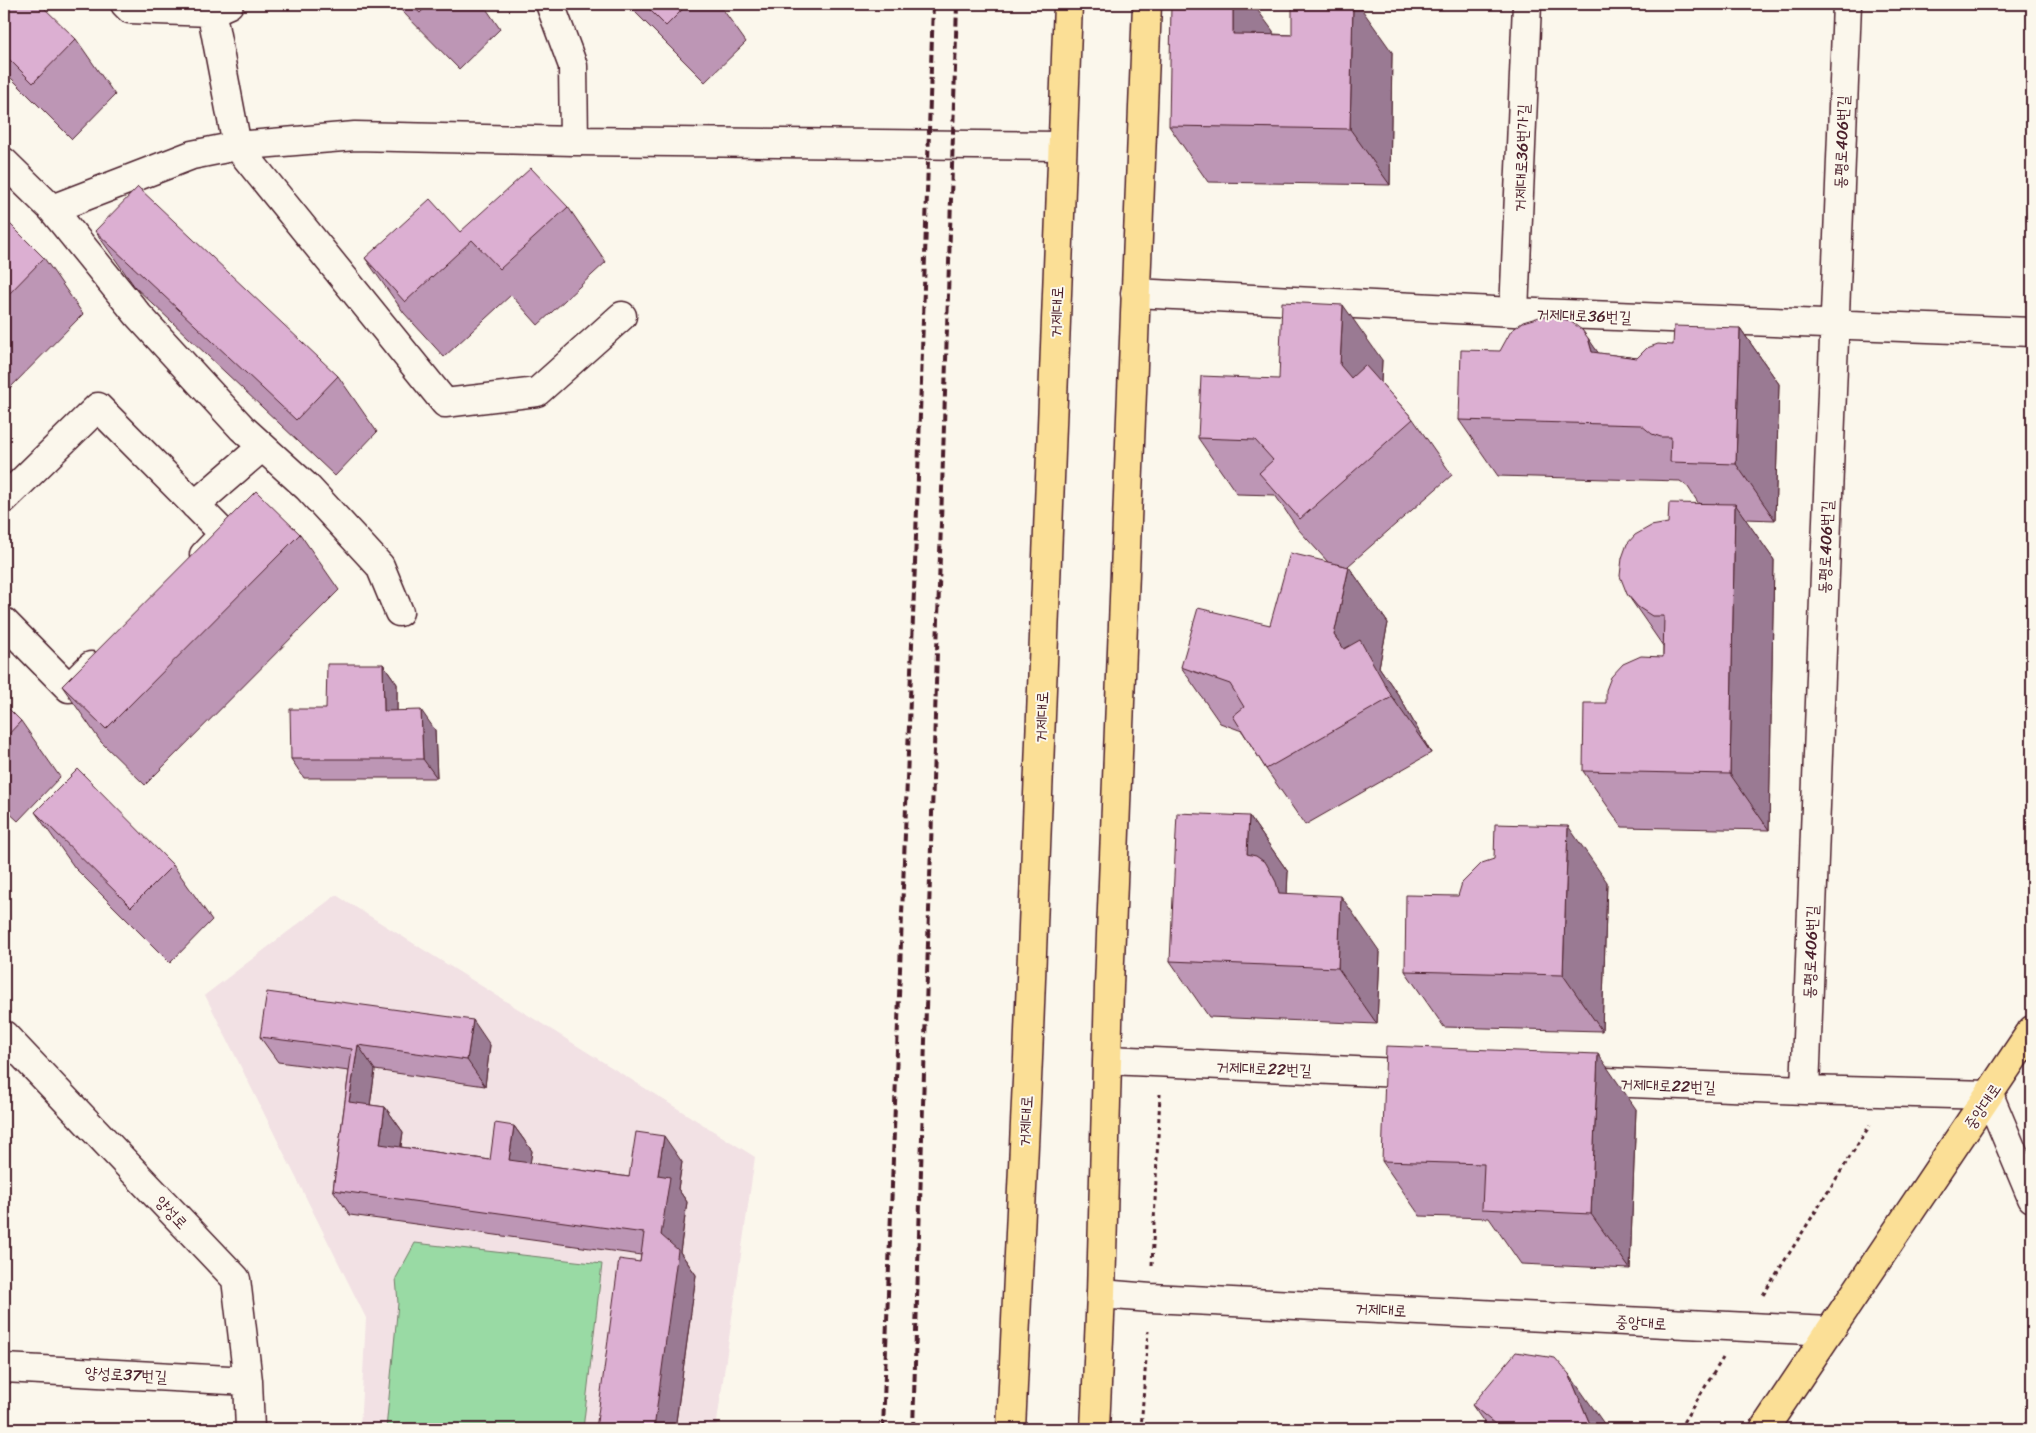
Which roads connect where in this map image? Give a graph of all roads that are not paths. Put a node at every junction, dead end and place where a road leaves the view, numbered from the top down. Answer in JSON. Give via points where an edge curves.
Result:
{"nodes":[{"id":1,"x":126,"y":4,"type":"edge"},
{"id":2,"x":550,"y":4,"type":"edge"},
{"id":3,"x":1068,"y":4,"type":"edge"},
{"id":4,"x":1147,"y":4,"type":"edge"},
{"id":5,"x":1527,"y":4,"type":"edge"},
{"id":6,"x":1847,"y":4,"type":"edge"},
{"id":7,"x":217,"y":7,"type":"edge"},
{"id":8,"x":574,"y":141,"type":"junction"},
{"id":9,"x":237,"y":146,"type":"junction"},
{"id":10,"x":1062,"y":146,"type":"junction"},
{"id":11,"x":4,"y":162,"type":"edge"},
{"id":12,"x":52,"y":209,"type":"junction"},
{"id":13,"x":1135,"y":293,"type":"junction"},
{"id":14,"x":1514,"y":312,"type":"junction"},
{"id":15,"x":622,"y":316,"type":"dead end"},
{"id":16,"x":1834,"y":324,"type":"junction"},
{"id":17,"x":2032,"y":332,"type":"edge"},
{"id":18,"x":262,"y":447,"type":"junction"},
{"id":19,"x":4,"y":499,"type":"edge"},
{"id":20,"x":196,"y":505,"type":"junction"},
{"id":21,"x":189,"y":569,"type":"edge"},
{"id":22,"x":399,"y":612,"type":"dead end"},
{"id":23,"x":4,"y":622,"type":"edge"},
{"id":24,"x":111,"y":646,"type":"edge"},
{"id":25,"x":2032,"y":1030,"type":"edge"},
{"id":26,"x":4,"y":1035,"type":"edge"},
{"id":27,"x":1108,"y":1060,"type":"junction"},
{"id":28,"x":1448,"y":1076,"type":"edge"},
{"id":29,"x":1558,"y":1080,"type":"edge"},
{"id":30,"x":1805,"y":1090,"type":"junction"},
{"id":31,"x":1990,"y":1094,"type":"junction"},
{"id":32,"x":2032,"y":1198,"type":"edge"},
{"id":33,"x":1101,"y":1294,"type":"junction"},
{"id":34,"x":1452,"y":1313,"type":"joint"},
{"id":35,"x":1830,"y":1332,"type":"junction"},
{"id":36,"x":4,"y":1368,"type":"edge"},
{"id":37,"x":248,"y":1380,"type":"junction"},
{"id":38,"x":1100,"y":1423,"type":"edge"},
{"id":39,"x":250,"y":1429,"type":"edge"},
{"id":40,"x":1011,"y":1429,"type":"edge"},
{"id":41,"x":1764,"y":1429,"type":"edge"}],
"edges":[{"from":1,"to":7,"type":"street","via":[[130,9]]},
{"from":2,"to":8,"type":"street","via":[[573,66]]},
{"from":3,"to":10,"type":"main road","name":"거제대로"},
{"from":4,"to":13,"type":"main road"},
{"from":5,"to":14,"type":"street","name":"거제대로36번가길"},
{"from":6,"to":16,"type":"street","name":"동평로406번길"},
{"from":7,"to":9,"type":"street"},
{"from":8,"to":9,"type":"street","via":[[355,136]]},
{"from":8,"to":10,"type":"street"},
{"from":9,"to":12,"type":"street","via":[[192,155]]},
{"from":9,"to":15,"type":"street","via":[[446,403],[537,392]]},
{"from":10,"to":40,"type":"main road","name":"거제대로"},
{"from":11,"to":12,"type":"street"},
{"from":12,"to":18,"type":"street","via":[[138,315]]},
{"from":13,"to":14,"type":"street","name":"거제대로36번길"},
{"from":13,"to":27,"type":"main road"},
{"from":14,"to":16,"type":"street","name":"거제대로36번길"},
{"from":16,"to":17,"type":"street","name":"거제대로36번길"},
{"from":16,"to":30,"type":"street","name":"동평로406번길"},
{"from":18,"to":20,"type":"street"},
{"from":18,"to":22,"type":"street","via":[[308,488],[380,566]]},
{"from":19,"to":20,"type":"street","via":[[98,406]]},
{"from":20,"to":21,"type":"street","via":[[224,534]]},
{"from":23,"to":24,"type":"street","via":[[69,688]]},
{"from":25,"to":31,"type":"main road","name":"중앙대로"},
{"from":26,"to":37,"type":"street","name":"양성로","via":[[236,1279]]},
{"from":27,"to":28,"type":"street","name":"거제대로22번길"},
{"from":27,"to":33,"type":"main road"},
{"from":29,"to":30,"type":"street","name":"거제대로22번길"},
{"from":30,"to":31,"type":"street","name":"거제대로22번길"},
{"from":31,"to":32,"type":"street"},
{"from":31,"to":35,"type":"main road","name":"중앙대로"},
{"from":33,"to":34,"type":"street","name":"거제대로"},
{"from":33,"to":38,"type":"main road"},
{"from":34,"to":35,"type":"street","name":"중앙대로"},
{"from":35,"to":41,"type":"main road","name":"중앙대로"},
{"from":36,"to":37,"type":"street","name":"양성로37번길"},
{"from":37,"to":39,"type":"street","name":"양성로"}]}
